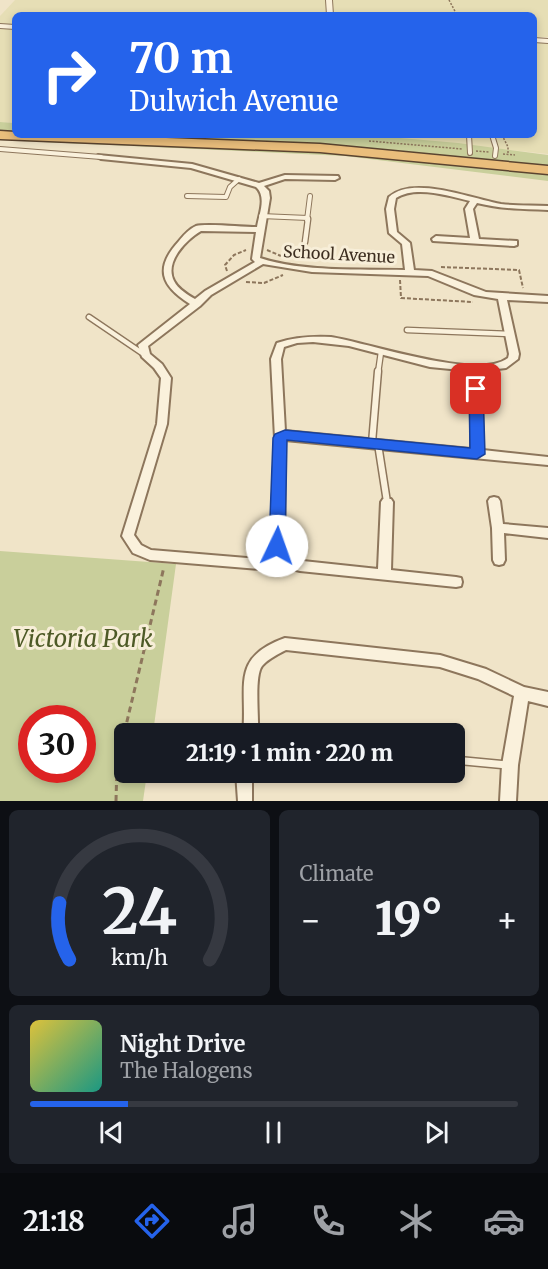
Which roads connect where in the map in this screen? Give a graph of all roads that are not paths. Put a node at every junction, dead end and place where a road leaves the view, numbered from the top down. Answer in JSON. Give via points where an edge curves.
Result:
{"nodes":[{"id":1,"x":74,"y":138,"type":"edge"},
{"id":2,"x":264,"y":138,"type":"edge"},
{"id":3,"x":469,"y":138,"type":"edge"},
{"id":4,"x":493,"y":138,"type":"edge"},
{"id":5,"x":0,"y":149,"type":"edge"},
{"id":6,"x":470,"y":152,"type":"junction"},
{"id":7,"x":499,"y":154,"type":"junction"},
{"id":8,"x":101,"y":157,"type":"joint"},
{"id":9,"x":548,"y":162,"type":"edge"},
{"id":10,"x":548,"y":170,"type":"edge"},
{"id":11,"x":335,"y":178,"type":"dead end"},
{"id":12,"x":239,"y":179,"type":"junction"},
{"id":13,"x":259,"y":185,"type":"junction"},
{"id":14,"x":187,"y":196,"type":"dead end"},
{"id":15,"x":310,"y":196,"type":"dead end"},
{"id":16,"x":475,"y":200,"type":"junction"},
{"id":17,"x":548,"y":208,"type":"edge"},
{"id":18,"x":261,"y":216,"type":"junction"},
{"id":19,"x":308,"y":219,"type":"junction"},
{"id":20,"x":259,"y":230,"type":"junction"},
{"id":21,"x":436,"y":239,"type":"dead end"},
{"id":22,"x":476,"y":241,"type":"junction"},
{"id":23,"x":305,"y":242,"type":"dead end"},
{"id":24,"x":514,"y":243,"type":"dead end"},
{"id":25,"x":261,"y":262,"type":"junction"},
{"id":26,"x":410,"y":273,"type":"junction"},
{"id":27,"x":502,"y":297,"type":"junction"},
{"id":28,"x":548,"y":299,"type":"edge"},
{"id":29,"x":197,"y":304,"type":"junction"},
{"id":30,"x":89,"y":317,"type":"dead end"},
{"id":31,"x":407,"y":330,"type":"dead end"},
{"id":32,"x":510,"y":334,"type":"junction"},
{"id":33,"x":381,"y":352,"type":"junction"},
{"id":34,"x":145,"y":355,"type":"junction"},
{"id":35,"x":476,"y":368,"type":"junction"},
{"id":36,"x":280,"y":438,"type":"junction"},
{"id":37,"x":375,"y":444,"type":"junction"},
{"id":38,"x":477,"y":454,"type":"junction"},
{"id":39,"x":548,"y":461,"type":"edge"},
{"id":40,"x":494,"y":501,"type":"dead end"},
{"id":41,"x":387,"y":502,"type":"joint"},
{"id":42,"x":498,"y":528,"type":"junction"},
{"id":43,"x":548,"y":533,"type":"edge"},
{"id":44,"x":280,"y":550,"type":"junction"},
{"id":45,"x":500,"y":560,"type":"dead end"},
{"id":46,"x":384,"y":575,"type":"junction"},
{"id":47,"x":456,"y":582,"type":"dead end"},
{"id":48,"x":522,"y":693,"type":"junction"},
{"id":49,"x":548,"y":699,"type":"edge"},
{"id":50,"x":250,"y":723,"type":"edge"},
{"id":51,"x":465,"y":761,"type":"edge"},
{"id":52,"x":510,"y":765,"type":"junction"},
{"id":53,"x":244,"y":783,"type":"edge"},
{"id":54,"x":245,"y":800,"type":"edge"},
{"id":55,"x":508,"y":801,"type":"edge"}],
"edges":[{"from":1,"to":10,"type":"highway","via":[[320,148]]},
{"from":2,"to":6,"type":"highway"},
{"from":3,"to":6,"type":"lane"},
{"from":4,"to":7,"type":"lane"},
{"from":5,"to":8,"type":"lane"},
{"from":6,"to":7,"type":"highway"},
{"from":7,"to":9,"type":"highway"},
{"from":8,"to":12,"type":"street","via":[[192,166]]},
{"from":11,"to":13,"type":"street","via":[[285,177]]},
{"from":12,"to":13,"type":"street"},
{"from":12,"to":14,"type":"lane","via":[[226,196]]},
{"from":13,"to":18,"type":"street","name":"School Avenue","via":[[266,198]]},
{"from":15,"to":19,"type":"lane"},
{"from":16,"to":17,"type":"street"},
{"from":16,"to":22,"type":"street","via":[[470,209]]},
{"from":16,"to":26,"type":"street","via":[[436,192],[395,194],[391,199],[393,233],[406,243]]},
{"from":18,"to":19,"type":"lane"},
{"from":18,"to":20,"type":"street","name":"School Avenue"},
{"from":19,"to":23,"type":"lane"},
{"from":20,"to":25,"type":"street","name":"School Avenue","via":[[256,259]]},
{"from":20,"to":29,"type":"street","via":[[199,228],[168,258],[166,267],[173,288]]},
{"from":21,"to":22,"type":"street"},
{"from":22,"to":24,"type":"street"},
{"from":25,"to":26,"type":"street","name":"School Avenue"},
{"from":25,"to":29,"type":"street","via":[[208,293]]},
{"from":26,"to":27,"type":"street","name":"School Avenue","via":[[429,273],[476,293]]},
{"from":27,"to":28,"type":"street","name":"School Avenue"},
{"from":27,"to":32,"type":"street"},
{"from":29,"to":34,"type":"street","via":[[143,345]]},
{"from":30,"to":34,"type":"lane"},
{"from":31,"to":32,"type":"lane"},
{"from":32,"to":35,"type":"street","via":[[513,359],[505,366]]},
{"from":33,"to":35,"type":"street","via":[[434,364]]},
{"from":33,"to":36,"type":"street","via":[[305,338],[280,345],[276,359]]},
{"from":33,"to":37,"type":"lane","via":[[375,395]]},
{"from":34,"to":44,"type":"street","via":[[166,378],[162,424],[128,536],[137,549],[150,555],[260,564]]},
{"from":35,"to":38,"type":"street"},
{"from":36,"to":37,"type":"street","via":[[285,435]]},
{"from":36,"to":44,"type":"street"},
{"from":37,"to":38,"type":"street"},
{"from":37,"to":41,"type":"lane"},
{"from":38,"to":39,"type":"street"},
{"from":40,"to":42,"type":"street"},
{"from":41,"to":46,"type":"street"},
{"from":42,"to":43,"type":"street"},
{"from":42,"to":45,"type":"street"},
{"from":44,"to":46,"type":"street","via":[[300,566]]},
{"from":46,"to":47,"type":"street"},
{"from":48,"to":49,"type":"street"},
{"from":48,"to":50,"type":"street","via":[[440,661],[285,644],[265,652],[251,670]]},
{"from":48,"to":52,"type":"street"},
{"from":51,"to":52,"type":"lane"},
{"from":52,"to":55,"type":"street"},
{"from":53,"to":54,"type":"street"}]}
